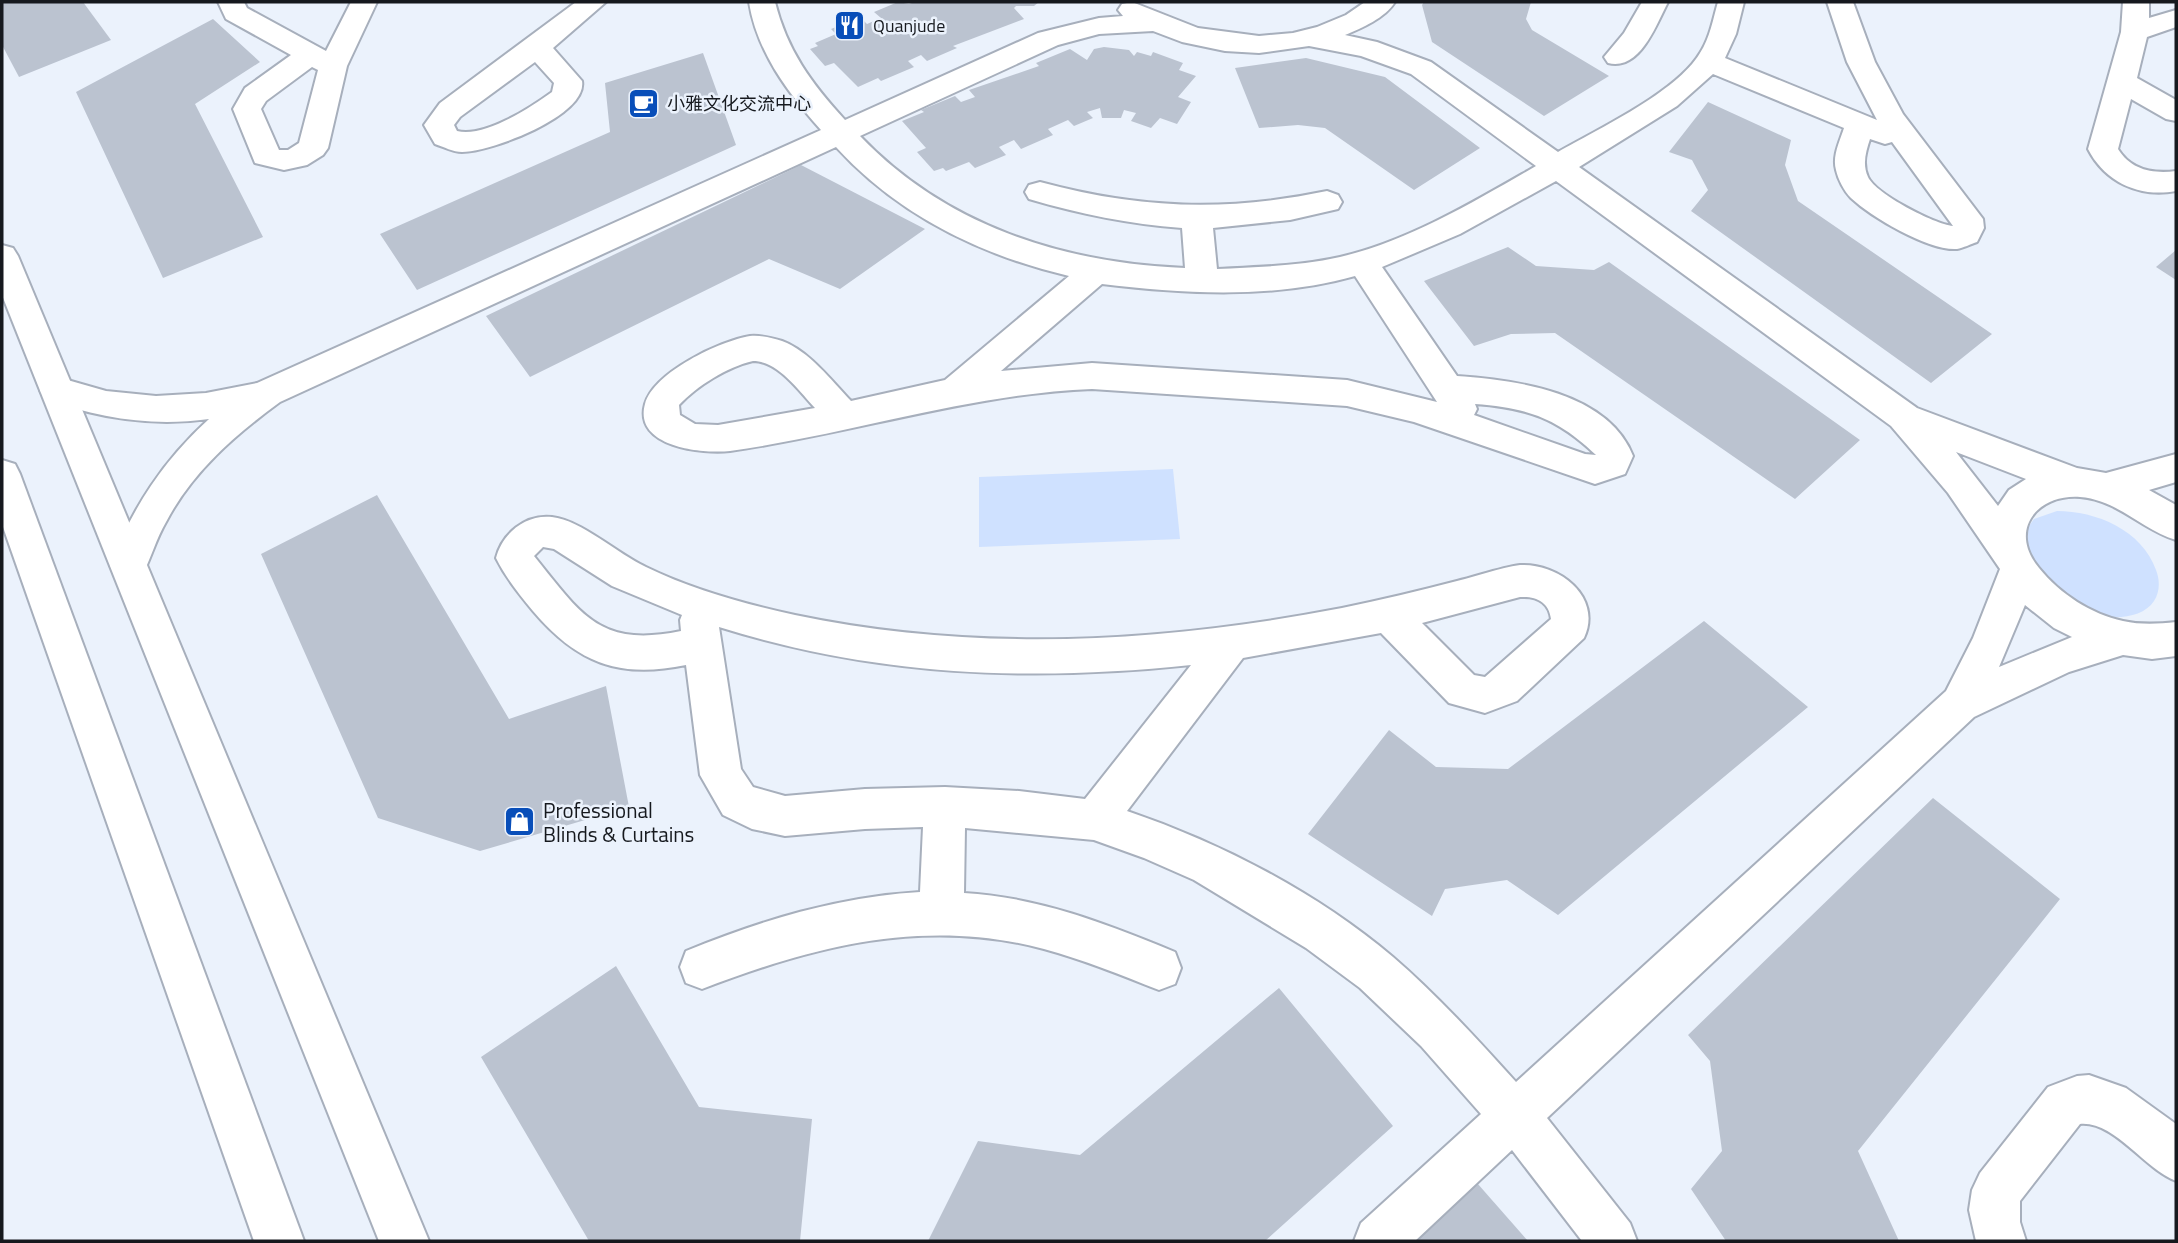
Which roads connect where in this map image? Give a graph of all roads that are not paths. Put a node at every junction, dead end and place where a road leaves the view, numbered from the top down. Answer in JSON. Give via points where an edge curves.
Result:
{"nodes":[{"id":1,"x":230,"y":2,"type":"edge"},
{"id":2,"x":364,"y":2,"type":"edge"},
{"id":3,"x":593,"y":2,"type":"edge"},
{"id":4,"x":762,"y":2,"type":"edge"},
{"id":5,"x":1084,"y":2,"type":"edge"},
{"id":6,"x":1118,"y":2,"type":"edge"},
{"id":7,"x":1655,"y":2,"type":"edge"},
{"id":8,"x":1731,"y":2,"type":"edge"},
{"id":9,"x":1840,"y":2,"type":"edge"},
{"id":10,"x":2136,"y":2,"type":"edge"},
{"id":11,"x":1391,"y":14,"type":"edge"},
{"id":12,"x":2176,"y":18,"type":"edge"},
{"id":13,"x":1152,"y":23,"type":"junction"},
{"id":14,"x":2135,"y":32,"type":"junction"},
{"id":15,"x":1310,"y":38,"type":"junction"},
{"id":16,"x":1048,"y":39,"type":"junction"},
{"id":17,"x":537,"y":47,"type":"dead end"},
{"id":18,"x":1618,"y":57,"type":"dead end"},
{"id":19,"x":1709,"y":62,"type":"junction"},
{"id":20,"x":1420,"y":68,"type":"junction"},
{"id":21,"x":2121,"y":81,"type":"junction"},
{"id":22,"x":2176,"y":112,"type":"edge"},
{"id":23,"x":1860,"y":124,"type":"junction"},
{"id":24,"x":840,"y":133,"type":"junction"},
{"id":25,"x":1906,"y":144,"type":"junction"},
{"id":26,"x":1557,"y":167,"type":"junction"},
{"id":27,"x":2176,"y":181,"type":"edge"},
{"id":28,"x":1040,"y":192,"type":"dead end"},
{"id":29,"x":1327,"y":202,"type":"dead end"},
{"id":30,"x":1197,"y":219,"type":"junction"},
{"id":31,"x":2,"y":256,"type":"edge"},
{"id":32,"x":1362,"y":262,"type":"junction"},
{"id":33,"x":1095,"y":272,"type":"junction"},
{"id":34,"x":1202,"y":281,"type":"junction"},
{"id":35,"x":1446,"y":389,"type":"junction"},
{"id":36,"x":57,"y":390,"type":"junction"},
{"id":37,"x":955,"y":390,"type":"junction"},
{"id":38,"x":268,"y":393,"type":"junction"},
{"id":39,"x":844,"y":416,"type":"dead end"},
{"id":40,"x":1903,"y":416,"type":"junction"},
{"id":41,"x":1472,"y":427,"type":"junction"},
{"id":42,"x":2176,"y":468,"type":"edge"},
{"id":43,"x":2,"y":474,"type":"edge"},
{"id":44,"x":2093,"y":486,"type":"junction"},
{"id":45,"x":2176,"y":525,"type":"edge"},
{"id":46,"x":129,"y":565,"type":"junction"},
{"id":47,"x":2017,"y":565,"type":"junction"},
{"id":48,"x":1388,"y":615,"type":"dead end"},
{"id":49,"x":2176,"y":639,"type":"edge"},
{"id":50,"x":2127,"y":640,"type":"junction"},
{"id":51,"x":1232,"y":643,"type":"junction"},
{"id":52,"x":2176,"y":657,"type":"edge"},
{"id":53,"x":1960,"y":704,"type":"junction"},
{"id":54,"x":945,"y":807,"type":"junction"},
{"id":55,"x":1094,"y":820,"type":"junction"},
{"id":56,"x":941,"y":913,"type":"junction"},
{"id":57,"x":702,"y":967,"type":"dead end"},
{"id":58,"x":1159,"y":968,"type":"dead end"},
{"id":59,"x":1515,"y":1116,"type":"junction"},
{"id":60,"x":2176,"y":1157,"type":"edge"},
{"id":61,"x":279,"y":1241,"type":"edge"},
{"id":62,"x":404,"y":1241,"type":"edge"},
{"id":63,"x":1379,"y":1241,"type":"edge"},
{"id":64,"x":1612,"y":1241,"type":"edge"},
{"id":65,"x":2001,"y":1241,"type":"edge"}],
"edges":[{"from":1,"to":2,"type":"street","via":[[236,13],[322,60]]},
{"from":3,"to":17,"type":"street"},
{"from":4,"to":24,"type":"street","via":[[772,44],[783,65]]},
{"from":5,"to":16,"type":"street"},
{"from":6,"to":13,"type":"street"},
{"from":7,"to":18,"type":"street","via":[[1636,37]]},
{"from":8,"to":19,"type":"street"},
{"from":9,"to":25,"type":"street","via":[[1861,65]]},
{"from":10,"to":14,"type":"street"},
{"from":11,"to":15,"type":"street","via":[[1368,13]]},
{"from":11,"to":20,"type":"street"},
{"from":12,"to":14,"type":"street"},
{"from":13,"to":15,"type":"street","via":[[1217,41],[1265,44]]},
{"from":13,"to":16,"type":"street","via":[[1099,26]]},
{"from":14,"to":21,"type":"street"},
{"from":15,"to":20,"type":"street","via":[[1367,48]]},
{"from":16,"to":24,"type":"street"},
{"from":19,"to":23,"type":"street"},
{"from":19,"to":26,"type":"street","via":[[1657,106]]},
{"from":20,"to":26,"type":"street"},
{"from":21,"to":22,"type":"street"},
{"from":21,"to":27,"type":"street","via":[[2104,142],[2106,156],[2132,177],[2157,183]]},
{"from":23,"to":25,"type":"street"},
{"from":23,"to":25,"type":"street","via":[[1848,162],[1861,190],[1931,233],[1962,237],[1968,232],[1967,219]]},
{"from":24,"to":33,"type":"street","via":[[902,192],[943,217],[989,240]]},
{"from":24,"to":38,"type":"street"},
{"from":26,"to":32,"type":"street","via":[[1428,237]]},
{"from":26,"to":40,"type":"street"},
{"from":28,"to":30,"type":"street","via":[[1115,211]]},
{"from":29,"to":30,"type":"street","via":[[1264,215]]},
{"from":30,"to":34,"type":"street"},
{"from":31,"to":36,"type":"street"},
{"from":32,"to":34,"type":"street","via":[[1277,277]]},
{"from":32,"to":35,"type":"street"},
{"from":33,"to":34,"type":"street"},
{"from":33,"to":37,"type":"street"},
{"from":35,"to":41,"type":"street"},
{"from":35,"to":41,"type":"street","via":[[1538,398],[1559,407],[1605,441],[1615,456],[1612,464],[1595,470]]},
{"from":36,"to":38,"type":"street","via":[[108,406],[169,410]]},
{"from":36,"to":46,"type":"street"},
{"from":37,"to":39,"type":"street"},
{"from":37,"to":41,"type":"street","via":[[1058,376],[1301,388],[1382,400]]},
{"from":38,"to":46,"type":"street","via":[[236,415],[179,470],[140,532]]},
{"from":40,"to":44,"type":"street"},
{"from":40,"to":47,"type":"street","via":[[1961,483]]},
{"from":42,"to":44,"type":"street"},
{"from":43,"to":61,"type":"street"},
{"from":44,"to":45,"type":"street","via":[[2144,503]]},
{"from":44,"to":47,"type":"street","via":[[2044,487],[2018,503],[2008,529]]},
{"from":46,"to":62,"type":"street"},
{"from":47,"to":50,"type":"street","via":[[2032,586],[2061,611],[2095,630]]},
{"from":47,"to":53,"type":"street","via":[[1993,641]]},
{"from":48,"to":51,"type":"street"},
{"from":49,"to":50,"type":"street","via":[[2153,643]]},
{"from":50,"to":52,"type":"street"},
{"from":50,"to":53,"type":"street","via":[[2059,658]]},
{"from":51,"to":54,"type":"street","via":[[1076,658],[996,658],[861,643],[749,619],[699,624],[721,775],[738,801],[785,816]]},
{"from":51,"to":55,"type":"street"},
{"from":53,"to":59,"type":"street"},
{"from":54,"to":55,"type":"street"},
{"from":54,"to":56,"type":"street"},
{"from":55,"to":59,"type":"street","via":[[1209,866],[1322,932],[1376,972],[1437,1030]]},
{"from":56,"to":57,"type":"street","via":[[827,924]]},
{"from":56,"to":58,"type":"street","via":[[1023,921],[1069,932]]},
{"from":59,"to":63,"type":"street"},
{"from":59,"to":64,"type":"street"},
{"from":60,"to":65,"type":"street","via":[[2114,1106],[2078,1098],[2065,1104],[1997,1190],[1994,1223]]}]}
